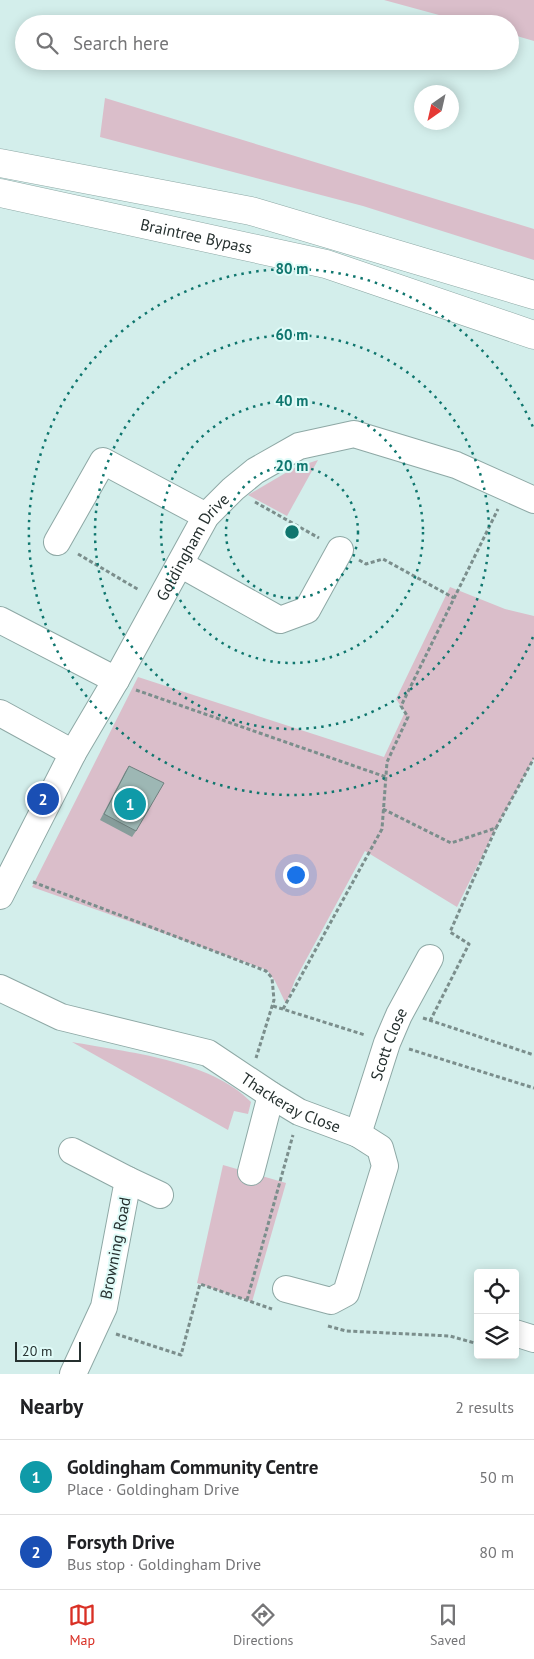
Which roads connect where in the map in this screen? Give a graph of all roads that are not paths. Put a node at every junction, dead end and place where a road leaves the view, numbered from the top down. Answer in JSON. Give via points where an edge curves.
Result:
{"nodes":[{"id":1,"x":0,"y":163,"type":"edge"},
{"id":2,"x":0,"y":193,"type":"edge"},
{"id":3,"x":534,"y":295,"type":"edge"},
{"id":4,"x":534,"y":335,"type":"edge"},
{"id":5,"x":534,"y":500,"type":"edge"},
{"id":6,"x":206,"y":516,"type":"junction"},
{"id":7,"x":57,"y":542,"type":"road end"},
{"id":8,"x":340,"y":550,"type":"dead end"},
{"id":9,"x":180,"y":564,"type":"junction"},
{"id":10,"x":0,"y":620,"type":"edge"},
{"id":11,"x":115,"y":681,"type":"junction"},
{"id":12,"x":0,"y":713,"type":"edge"},
{"id":13,"x":73,"y":752,"type":"junction"},
{"id":14,"x":6,"y":885,"type":"edge"},
{"id":15,"x":430,"y":958,"type":"dead end"},
{"id":16,"x":0,"y":988,"type":"edge"},
{"id":17,"x":271,"y":1095,"type":"junction"},
{"id":18,"x":358,"y":1134,"type":"junction"},
{"id":19,"x":72,"y":1151,"type":"dead end"},
{"id":20,"x":251,"y":1172,"type":"dead end"},
{"id":21,"x":128,"y":1180,"type":"junction"},
{"id":22,"x":160,"y":1195,"type":"dead end"},
{"id":23,"x":282,"y":1300,"type":"road end"},
{"id":24,"x":519,"y":1334,"type":"edge"},
{"id":25,"x":534,"y":1339,"type":"edge"},
{"id":26,"x":73,"y":1374,"type":"edge"}],
"edges":[{"from":1,"to":3,"type":"highway","name":"Braintree Bypass","via":[[251,211]]},
{"from":2,"to":4,"type":"highway","name":"Braintree Bypass","via":[[326,264]]},
{"from":5,"to":6,"type":"street","name":"Goldingham Drive","via":[[456,465],[354,434],[299,446],[255,471]]},
{"from":6,"to":7,"type":"street","via":[[103,460]]},
{"from":6,"to":9,"type":"street","name":"Goldingham Drive"},
{"from":8,"to":9,"type":"street","via":[[307,610],[280,620]]},
{"from":9,"to":11,"type":"street","name":"Goldingham Drive"},
{"from":10,"to":11,"type":"street"},
{"from":11,"to":13,"type":"street","name":"Goldingham Drive"},
{"from":12,"to":13,"type":"street"},
{"from":13,"to":14,"type":"street","name":"Goldingham Drive"},
{"from":15,"to":18,"type":"street","name":"Scott Close","via":[[387,1043]]},
{"from":16,"to":17,"type":"street","name":"Thackeray Close","via":[[61,1018],[208,1053]]},
{"from":17,"to":18,"type":"street","name":"Thackeray Close","via":[[299,1112]]},
{"from":17,"to":20,"type":"street"},
{"from":18,"to":23,"type":"street","name":"Thackeray Close","via":[[380,1148],[385,1166],[346,1293],[331,1301]]},
{"from":19,"to":21,"type":"street","name":"Browning Road"},
{"from":21,"to":22,"type":"street"},
{"from":21,"to":26,"type":"street","name":"Browning Road","via":[[104,1307]]},
{"from":24,"to":25,"type":"street"}]}
